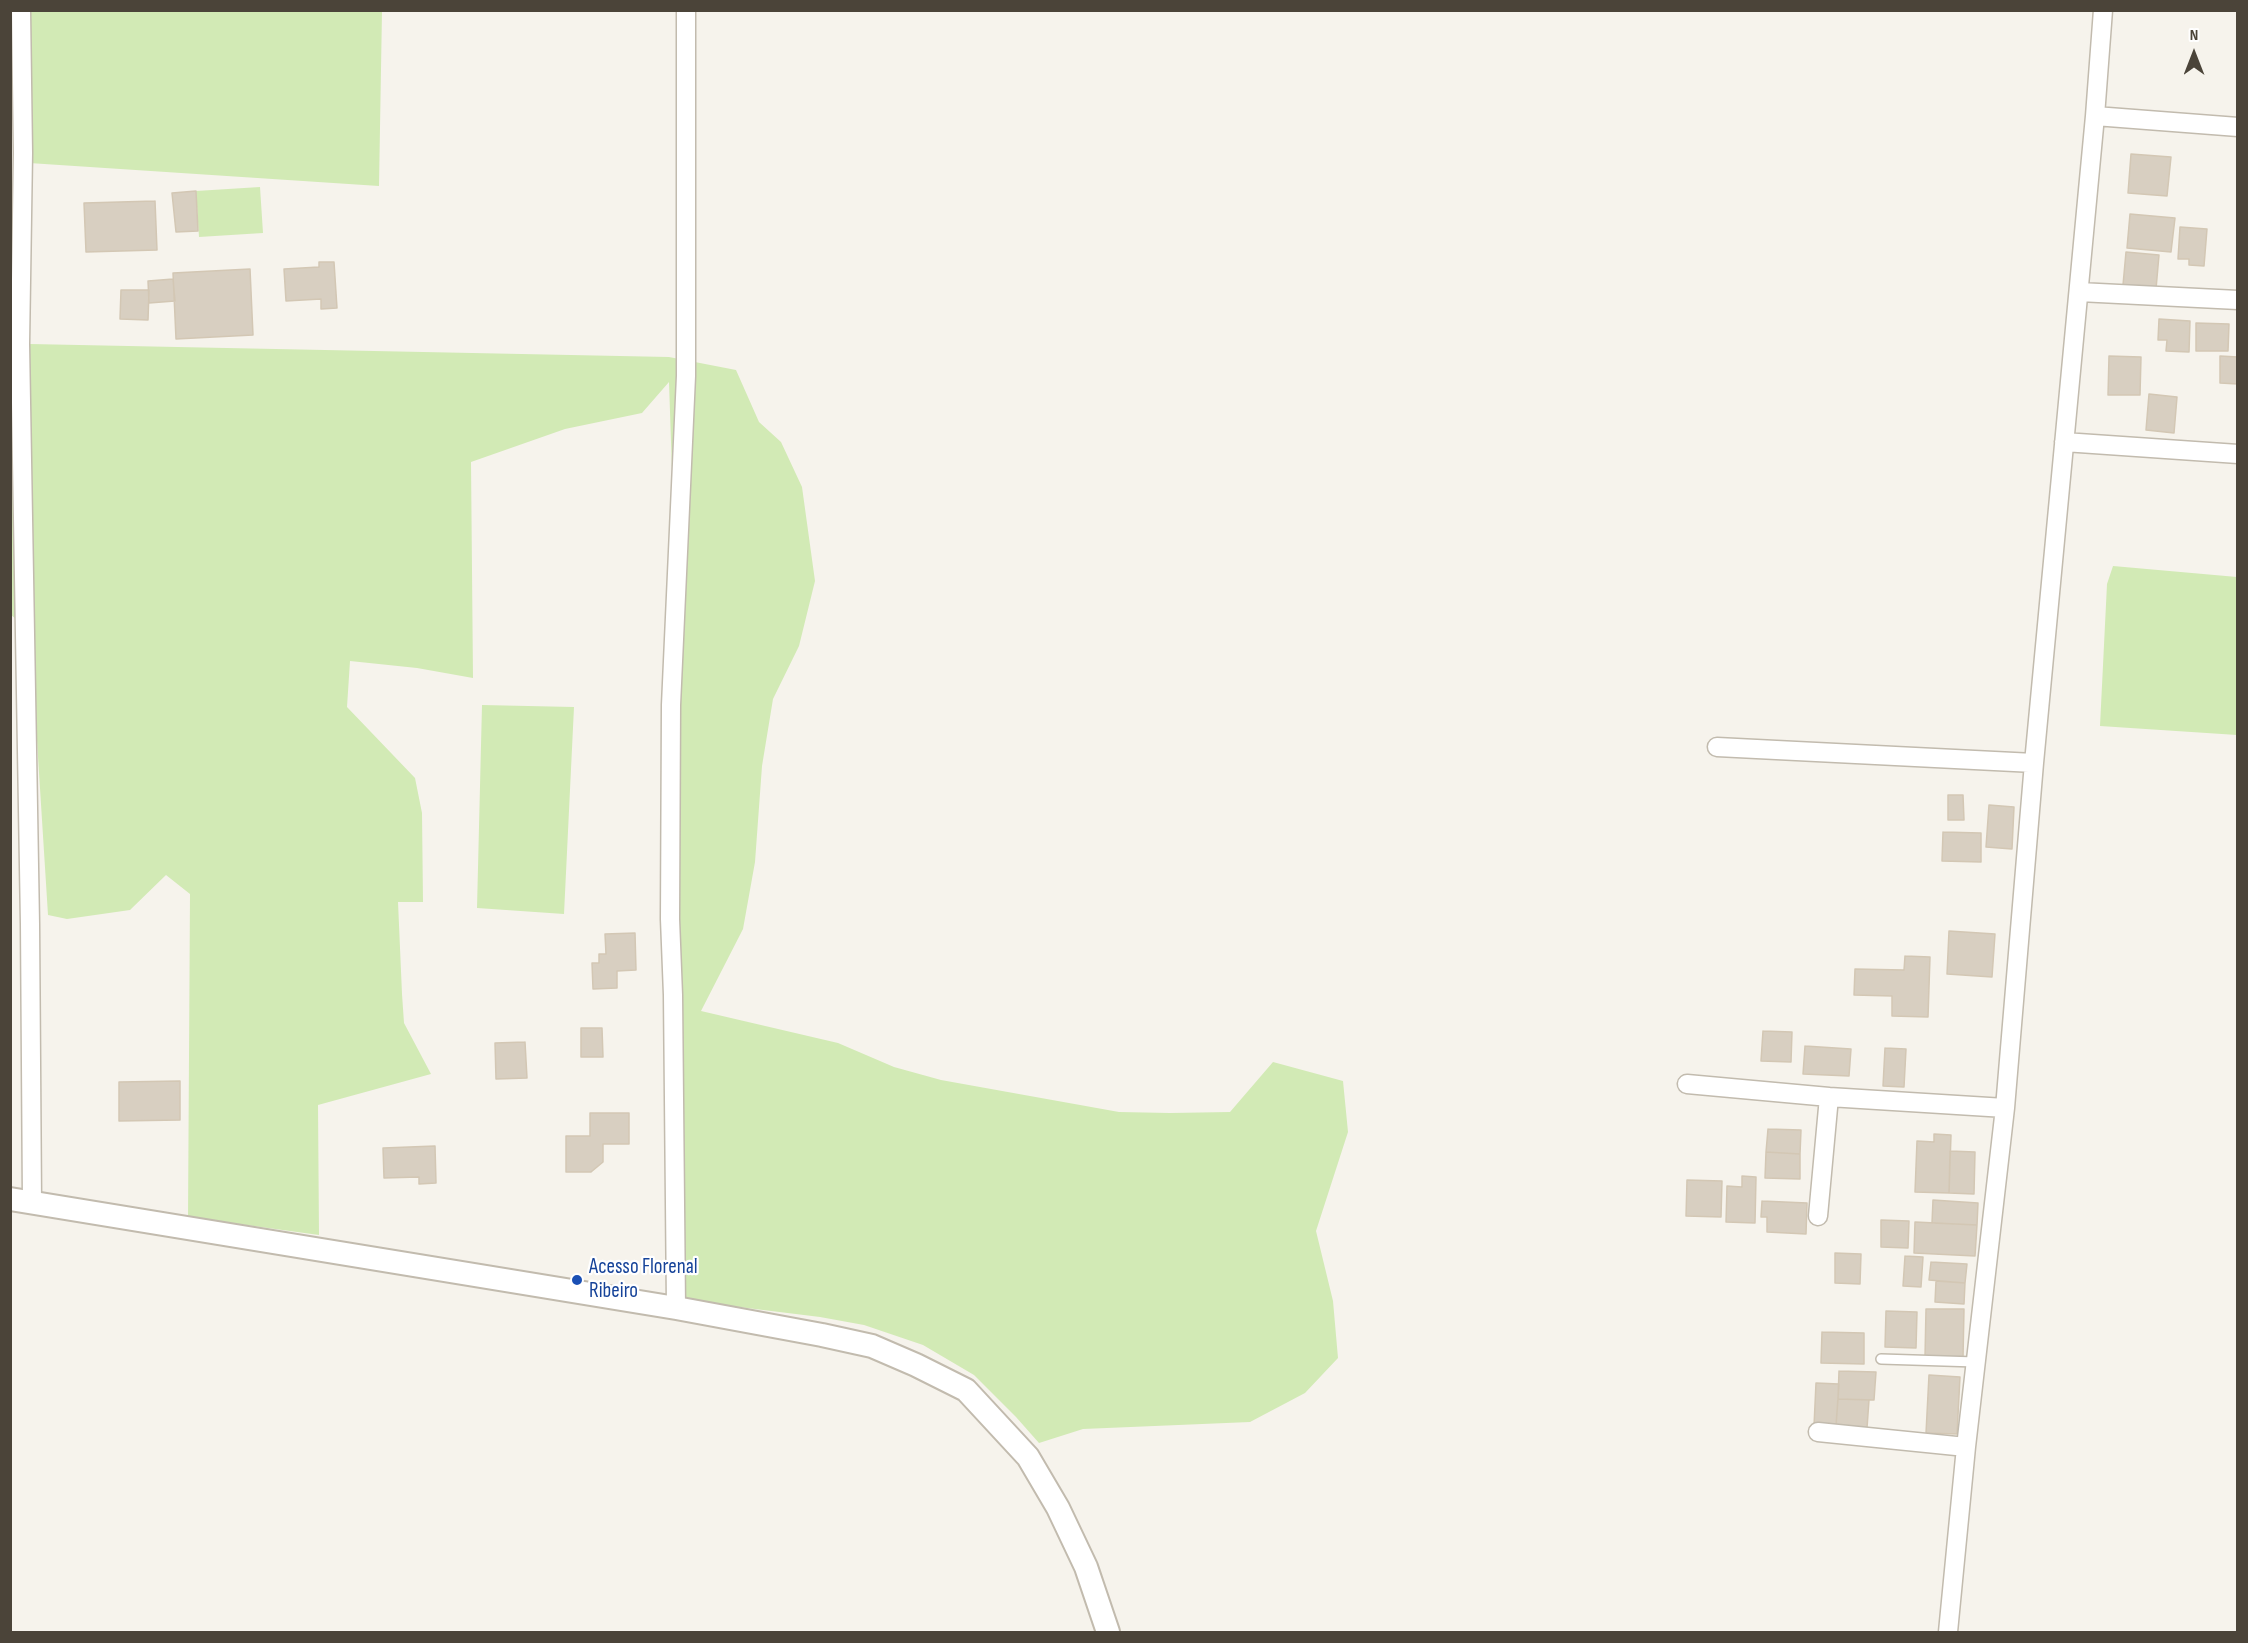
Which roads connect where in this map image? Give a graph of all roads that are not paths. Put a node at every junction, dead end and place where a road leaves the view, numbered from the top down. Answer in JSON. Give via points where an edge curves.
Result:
{"nodes":[{"id":1,"x":21,"y":10,"type":"edge"},
{"id":2,"x":686,"y":10,"type":"edge"},
{"id":3,"x":2103,"y":10,"type":"edge"},
{"id":4,"x":2096,"y":116,"type":"junction"},
{"id":5,"x":2238,"y":127,"type":"edge"},
{"id":6,"x":2079,"y":292,"type":"junction"},
{"id":7,"x":2238,"y":300,"type":"edge"},
{"id":8,"x":2064,"y":442,"type":"junction"},
{"id":9,"x":2238,"y":454,"type":"edge"},
{"id":10,"x":1717,"y":747,"type":"dead end"},
{"id":11,"x":2034,"y":763,"type":"junction"},
{"id":12,"x":1687,"y":1084,"type":"dead end"},
{"id":13,"x":1829,"y":1097,"type":"junction"},
{"id":14,"x":2005,"y":1108,"type":"junction"},
{"id":15,"x":21,"y":1201,"type":"edge"},
{"id":16,"x":1818,"y":1216,"type":"dead end"},
{"id":17,"x":676,"y":1308,"type":"junction"},
{"id":18,"x":1881,"y":1359,"type":"dead end"},
{"id":19,"x":1976,"y":1362,"type":"junction"},
{"id":20,"x":1818,"y":1432,"type":"dead end"},
{"id":21,"x":1966,"y":1447,"type":"junction"},
{"id":22,"x":1108,"y":1632,"type":"edge"},
{"id":23,"x":1948,"y":1632,"type":"edge"}],
"edges":[{"from":1,"to":15,"type":"street","via":[[20,344],[30,924]]},
{"from":2,"to":17,"type":"street","via":[[686,376],[671,705]]},
{"from":3,"to":4,"type":"street"},
{"from":4,"to":5,"type":"street"},
{"from":4,"to":6,"type":"street"},
{"from":6,"to":7,"type":"street"},
{"from":6,"to":8,"type":"street"},
{"from":8,"to":9,"type":"street"},
{"from":8,"to":11,"type":"street"},
{"from":10,"to":11,"type":"street"},
{"from":11,"to":14,"type":"street"},
{"from":12,"to":13,"type":"street"},
{"from":13,"to":14,"type":"street"},
{"from":13,"to":16,"type":"street"},
{"from":14,"to":19,"type":"street"},
{"from":15,"to":17,"type":"street"},
{"from":17,"to":22,"type":"street","via":[[872,1346],[966,1390],[1028,1457],[1086,1567]]},
{"from":18,"to":19,"type":"lane"},
{"from":19,"to":21,"type":"street"},
{"from":20,"to":21,"type":"street"},
{"from":21,"to":23,"type":"street"}]}
